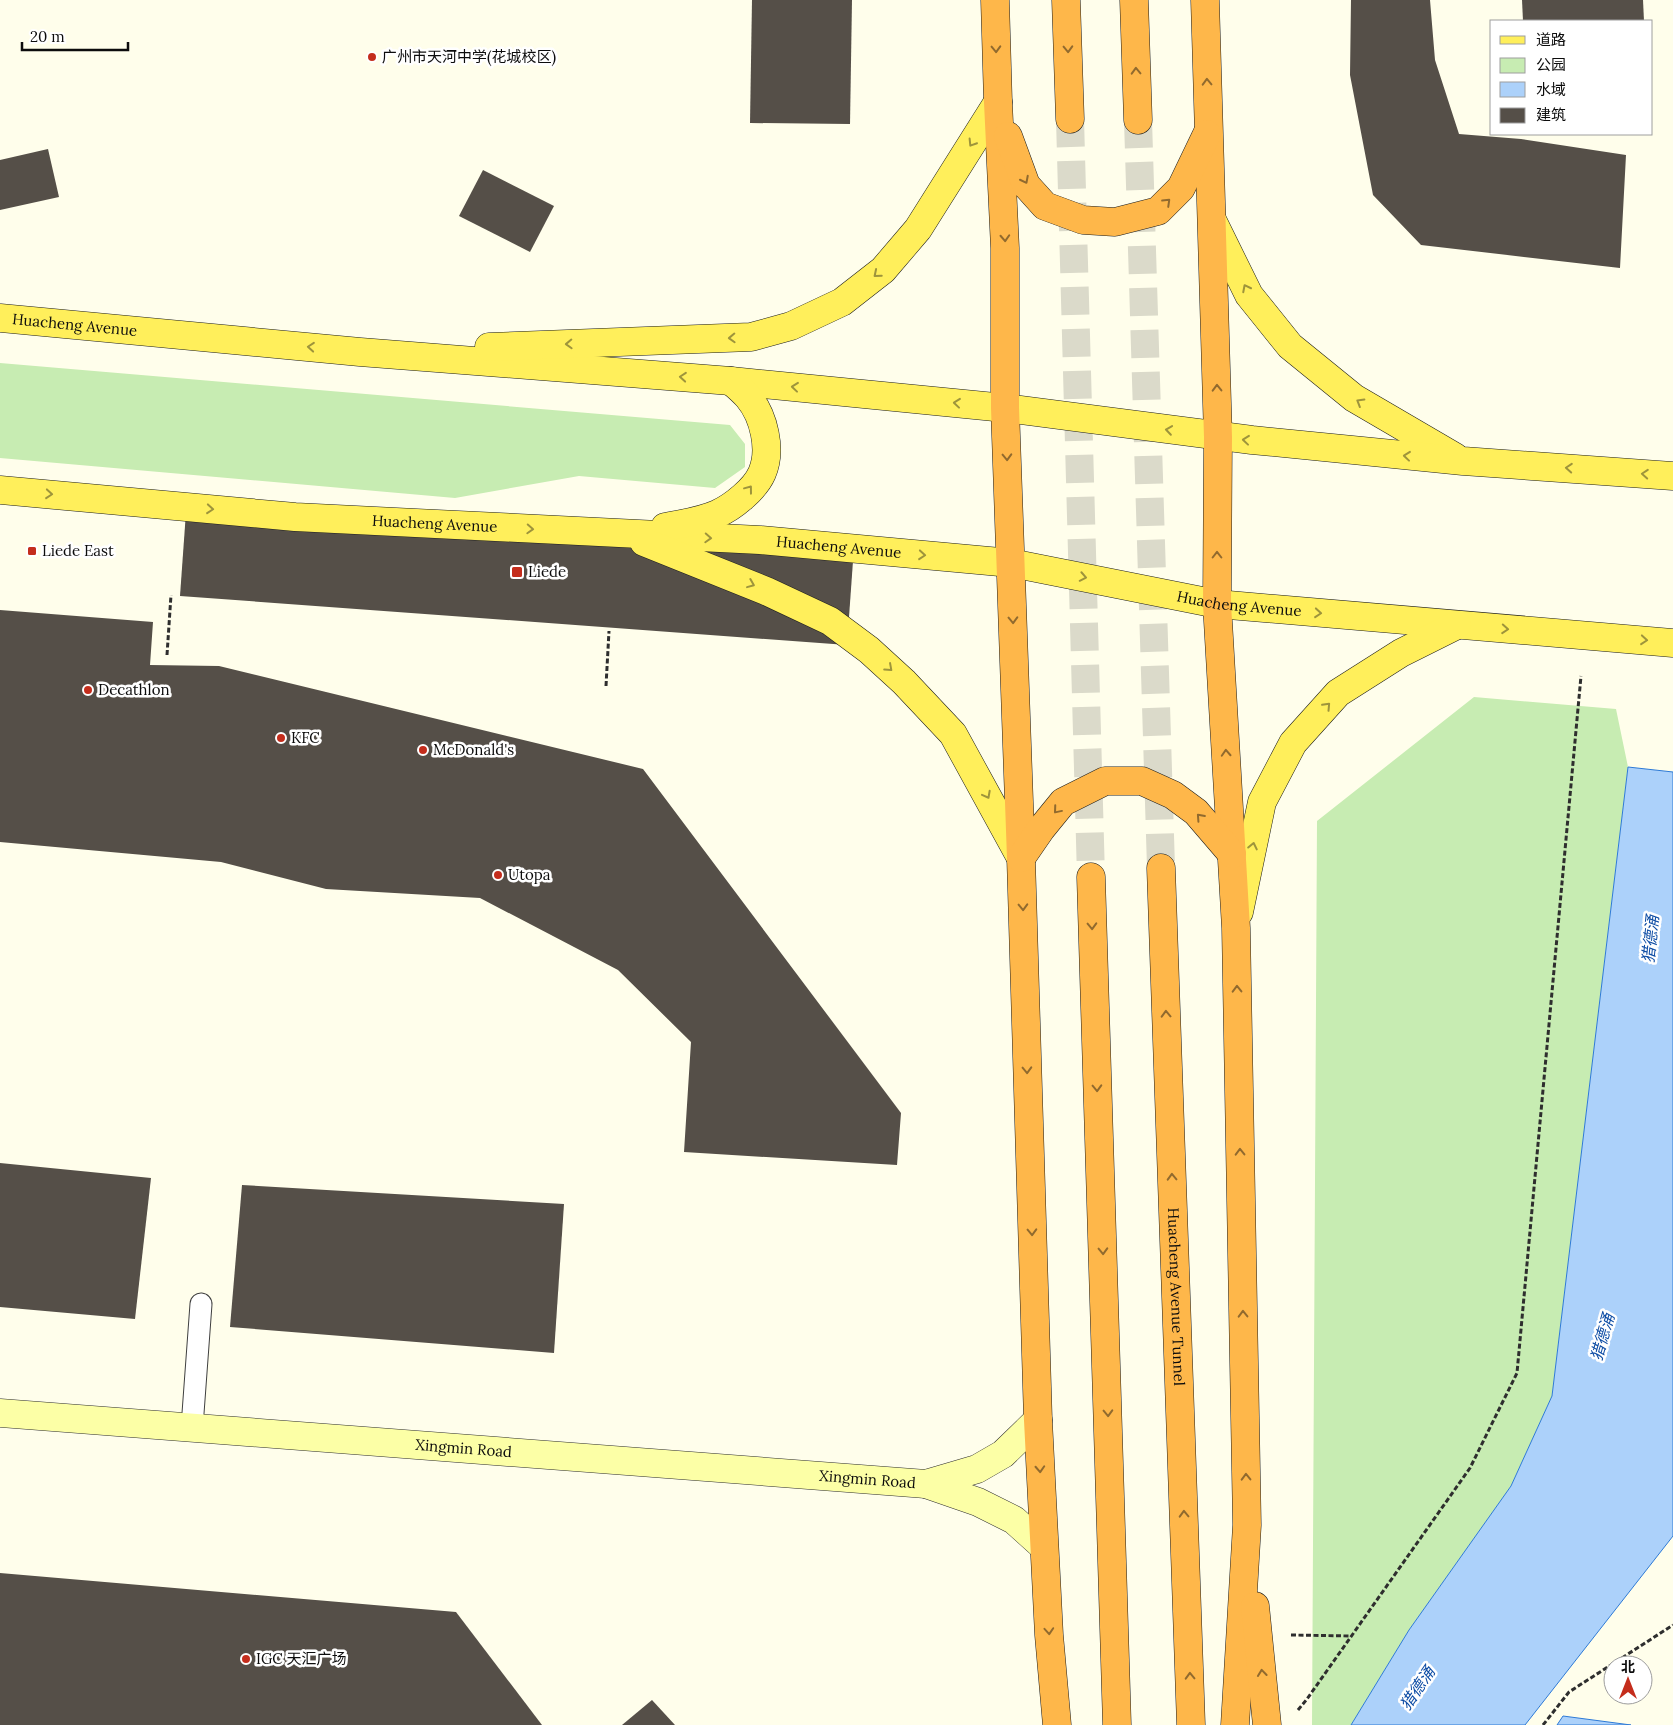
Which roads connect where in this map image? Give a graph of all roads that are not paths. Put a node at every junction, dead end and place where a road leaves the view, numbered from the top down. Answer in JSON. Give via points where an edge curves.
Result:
{"nodes":[{"id":1,"x":995,"y":0,"type":"edge"},
{"id":2,"x":1066,"y":0,"type":"edge"},
{"id":3,"x":1134,"y":0,"type":"edge"},
{"id":4,"x":1205,"y":0,"type":"edge"},
{"id":5,"x":998,"y":102,"type":"junction"},
{"id":6,"x":1070,"y":119,"type":"tunnel mouth"},
{"id":7,"x":1138,"y":120,"type":"tunnel mouth"},
{"id":8,"x":1209,"y":131,"type":"junction"},
{"id":9,"x":1213,"y":222,"type":"junction"},
{"id":10,"x":0,"y":318,"type":"edge"},
{"id":11,"x":360,"y":352,"type":"junction"},
{"id":12,"x":731,"y":381,"type":"junction"},
{"id":13,"x":1005,"y":408,"type":"junction"},
{"id":14,"x":1218,"y":437,"type":"junction"},
{"id":15,"x":1463,"y":461,"type":"junction"},
{"id":16,"x":1673,"y":476,"type":"edge"},
{"id":17,"x":0,"y":490,"type":"edge"},
{"id":18,"x":624,"y":534,"type":"junction"},
{"id":19,"x":1011,"y":563,"type":"junction"},
{"id":20,"x":1217,"y":604,"type":"junction"},
{"id":21,"x":1457,"y":625,"type":"junction"},
{"id":22,"x":1673,"y":643,"type":"edge"},
{"id":23,"x":1232,"y":854,"type":"junction"},
{"id":24,"x":1021,"y":858,"type":"junction"},
{"id":25,"x":1161,"y":868,"type":"tunnel mouth"},
{"id":26,"x":1091,"y":877,"type":"tunnel mouth"},
{"id":27,"x":1236,"y":928,"type":"junction"},
{"id":28,"x":201,"y":1304,"type":"dead end"},
{"id":29,"x":0,"y":1413,"type":"edge"},
{"id":30,"x":1038,"y":1420,"type":"junction"},
{"id":31,"x":192,"y":1427,"type":"junction"},
{"id":32,"x":926,"y":1484,"type":"junction"},
{"id":33,"x":1247,"y":1525,"type":"junction"},
{"id":34,"x":1044,"y":1547,"type":"junction"},
{"id":35,"x":1267,"y":1723,"type":"edge"},
{"id":36,"x":1057,"y":1725,"type":"edge"},
{"id":37,"x":1117,"y":1725,"type":"edge"},
{"id":38,"x":1191,"y":1725,"type":"edge"},
{"id":39,"x":1235,"y":1725,"type":"edge"}],
"edges":[{"from":1,"to":5,"type":"highway","one_way":true},
{"from":2,"to":6,"type":"highway","one_way":true},
{"from":7,"to":3,"type":"highway","one_way":true},
{"from":8,"to":4,"type":"highway","one_way":true},
{"from":5,"to":8,"type":"highway","one_way":true,"via":[[1026,185],[1045,206],[1082,220],[1115,222],[1158,212],[1182,188]]},
{"from":5,"to":11,"type":"main road","one_way":true,"via":[[918,229],[883,270],[842,302],[791,326],[751,338]]},
{"from":5,"to":13,"type":"highway","one_way":true,"via":[[1005,248]]},
{"from":8,"to":9,"type":"highway"},
{"from":14,"to":9,"type":"highway","one_way":true},
{"from":15,"to":9,"type":"main road","one_way":true,"via":[[1354,398],[1290,346],[1249,296]]},
{"from":11,"to":10,"type":"main road","name":"Huacheng Avenue","one_way":true},
{"from":12,"to":11,"type":"main road","name":"Huacheng Avenue","one_way":true},
{"from":13,"to":12,"type":"main road","name":"Huacheng Avenue","one_way":true},
{"from":18,"to":12,"type":"main road","one_way":true,"via":[[718,514],[743,497],[762,474],[767,450],[761,419],[749,398]]},
{"from":14,"to":13,"type":"main road","name":"Huacheng Avenue","one_way":true},
{"from":13,"to":19,"type":"highway","one_way":true},
{"from":15,"to":14,"type":"main road","name":"Huacheng Avenue","one_way":true},
{"from":20,"to":14,"type":"highway","one_way":true},
{"from":16,"to":15,"type":"main road","name":"Huacheng Avenue","one_way":true},
{"from":17,"to":18,"type":"main road","name":"Huacheng Avenue","one_way":true,"via":[[295,517]]},
{"from":18,"to":19,"type":"main road","name":"Huacheng Avenue","one_way":true,"via":[[760,540]]},
{"from":18,"to":24,"type":"main road","one_way":true,"via":[[766,590],[830,621],[869,650],[953,734]]},
{"from":19,"to":20,"type":"main road","name":"Huacheng Avenue","one_way":true},
{"from":19,"to":24,"type":"highway","one_way":true},
{"from":20,"to":21,"type":"main road","name":"Huacheng Avenue","one_way":true},
{"from":23,"to":20,"type":"highway","one_way":true},
{"from":21,"to":22,"type":"main road","name":"Huacheng Avenue","one_way":true},
{"from":27,"to":21,"type":"main road","one_way":true,"via":[[1262,802],[1292,742],[1338,693],[1401,653]]},
{"from":23,"to":24,"type":"highway","one_way":true,"via":[[1196,812],[1173,795],[1142,781],[1106,781],[1063,802]]},
{"from":23,"to":27,"type":"highway"},
{"from":24,"to":30,"type":"highway","one_way":true},
{"from":38,"to":25,"type":"highway","name":"Huacheng Avenue Tunnel","one_way":true},
{"from":26,"to":37,"type":"highway","one_way":true},
{"from":33,"to":27,"type":"highway","one_way":true},
{"from":28,"to":31,"type":"lane"},
{"from":29,"to":31,"type":"street","name":"Xingmin Road"},
{"from":30,"to":32,"type":"street","name":"Xingmin Road","via":[[1003,1454],[978,1469]]},
{"from":30,"to":34,"type":"highway","one_way":true},
{"from":31,"to":32,"type":"street","name":"Xingmin Road"},
{"from":32,"to":34,"type":"street","name":"Xingmin Road","via":[[978,1502],[1014,1520]]},
{"from":35,"to":33,"type":"highway","one_way":true},
{"from":33,"to":39,"type":"highway"},
{"from":34,"to":36,"type":"highway","one_way":true}]}
